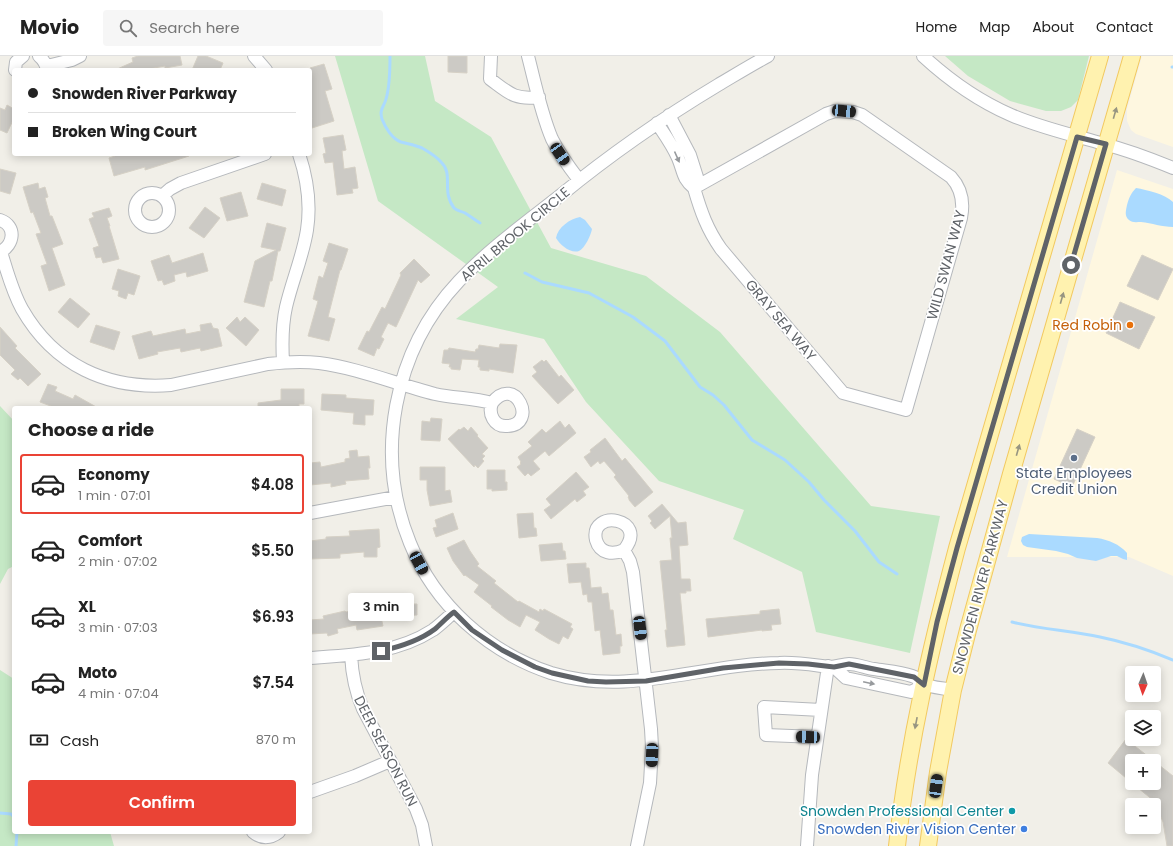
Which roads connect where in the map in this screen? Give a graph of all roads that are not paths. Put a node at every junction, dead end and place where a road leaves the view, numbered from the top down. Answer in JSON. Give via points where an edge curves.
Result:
{"nodes":[{"id":1,"x":23,"y":56,"type":"edge"},
{"id":2,"x":80,"y":56,"type":"edge"},
{"id":3,"x":254,"y":56,"type":"edge"},
{"id":4,"x":491,"y":56,"type":"edge"},
{"id":5,"x":528,"y":56,"type":"edge"},
{"id":6,"x":766,"y":56,"type":"edge"},
{"id":7,"x":923,"y":56,"type":"edge"},
{"id":8,"x":1100,"y":56,"type":"edge"},
{"id":9,"x":1132,"y":56,"type":"edge"},
{"id":10,"x":44,"y":64,"type":"edge"},
{"id":11,"x":15,"y":68,"type":"edge"},
{"id":12,"x":264,"y":68,"type":"edge"},
{"id":13,"x":539,"y":96,"type":"junction"},
{"id":14,"x":669,"y":115,"type":"junction"},
{"id":15,"x":657,"y":124,"type":"junction"},
{"id":16,"x":1077,"y":137,"type":"junction"},
{"id":17,"x":1106,"y":144,"type":"junction"},
{"id":18,"x":259,"y":156,"type":"edge"},
{"id":19,"x":300,"y":156,"type":"edge"},
{"id":20,"x":1173,"y":168,"type":"edge"},
{"id":21,"x":578,"y":180,"type":"junction"},
{"id":22,"x":694,"y":188,"type":"junction"},
{"id":23,"x":162,"y":196,"type":"dead end"},
{"id":24,"x":0,"y":220,"type":"edge"},
{"id":25,"x":0,"y":252,"type":"edge"},
{"id":26,"x":283,"y":362,"type":"junction"},
{"id":27,"x":400,"y":384,"type":"junction"},
{"id":28,"x":492,"y":403,"type":"dead end"},
{"id":29,"x":906,"y":410,"type":"joint"},
{"id":30,"x":396,"y":497,"type":"junction"},
{"id":31,"x":312,"y":513,"type":"edge"},
{"id":32,"x":624,"y":550,"type":"dead end"},
{"id":33,"x":454,"y":612,"type":"junction"},
{"id":34,"x":351,"y":655,"type":"junction"},
{"id":35,"x":312,"y":658,"type":"edge"},
{"id":36,"x":831,"y":667,"type":"junction"},
{"id":37,"x":646,"y":681,"type":"junction"},
{"id":38,"x":924,"y":685,"type":"junction"},
{"id":39,"x":953,"y":690,"type":"junction"},
{"id":40,"x":821,"y":710,"type":"junction"},
{"id":41,"x":817,"y":737,"type":"junction"},
{"id":42,"x":390,"y":761,"type":"junction"},
{"id":43,"x":312,"y":791,"type":"edge"},
{"id":44,"x":255,"y":834,"type":"edge"},
{"id":45,"x":276,"y":834,"type":"edge"},
{"id":46,"x":426,"y":846,"type":"edge"},
{"id":47,"x":637,"y":846,"type":"edge"},
{"id":48,"x":807,"y":846,"type":"edge"},
{"id":49,"x":897,"y":846,"type":"edge"},
{"id":50,"x":928,"y":846,"type":"edge"}],
"edges":[{"from":1,"to":11,"type":"street","via":[[16,62]]},
{"from":2,"to":10,"type":"street","via":[[72,60]]},
{"from":3,"to":12,"type":"street"},
{"from":4,"to":13,"type":"street","via":[[490,79],[519,98]]},
{"from":5,"to":13,"type":"street"},
{"from":6,"to":14,"type":"street","name":"APRIL BROOK CIRCLE"},
{"from":7,"to":16,"type":"street","via":[[953,81],[993,107]]},
{"from":8,"to":16,"type":"main road"},
{"from":17,"to":9,"type":"main road","name":"SNOWDEN RIVER PARKWAY","one_way":true},
{"from":13,"to":21,"type":"street","via":[[553,139]]},
{"from":14,"to":15,"type":"street","name":"APRIL BROOK CIRCLE"},
{"from":14,"to":22,"type":"street","name":"GRAY SEA WAY","via":[[690,155],[697,177]]},
{"from":15,"to":21,"type":"street","name":"APRIL BROOK CIRCLE"},
{"from":15,"to":22,"type":"street","name":"GRAY SEA WAY","one_way":true,"via":[[678,158],[686,182]]},
{"from":16,"to":17,"type":"street"},
{"from":16,"to":38,"type":"main road","via":[[957,548],[937,622]]},
{"from":17,"to":20,"type":"street"},
{"from":39,"to":17,"type":"main road","name":"SNOWDEN RIVER PARKWAY","one_way":true,"via":[[988,556]]},
{"from":18,"to":23,"type":"street","via":[[181,183]]},
{"from":19,"to":26,"type":"street","via":[[306,180],[307,230],[283,321]]},
{"from":21,"to":27,"type":"street","name":"APRIL BROOK CIRCLE","via":[[483,258],[457,283],[426,324]]},
{"from":22,"to":29,"type":"street","name":"GRAY SEA WAY","via":[[704,221],[721,249],[843,393]]},
{"from":22,"to":29,"type":"street","name":"WILD SWAN WAY","via":[[835,111],[862,115],[951,177],[960,191],[963,211]]},
{"from":24,"to":25,"type":"street","via":[[7,224],[12,233],[10,244]]},
{"from":25,"to":26,"type":"street","via":[[15,293],[42,338],[67,360],[91,372],[116,381],[157,386]]},
{"from":26,"to":27,"type":"street","via":[[320,364]]},
{"from":27,"to":28,"type":"street","via":[[443,396]]},
{"from":27,"to":30,"type":"street","name":"APRIL BROOK CIRCLE","via":[[395,406],[391,460]]},
{"from":30,"to":31,"type":"street"},
{"from":30,"to":33,"type":"street","name":"APRIL BROOK CIRCLE","via":[[402,524],[414,552],[425,573]]},
{"from":32,"to":37,"type":"street","via":[[633,572]]},
{"from":33,"to":34,"type":"street","via":[[434,629],[405,644],[372,653]]},
{"from":33,"to":37,"type":"street","name":"APRIL BROOK CIRCLE","via":[[472,630],[502,650],[546,671],[588,681]]},
{"from":34,"to":35,"type":"street"},
{"from":34,"to":42,"type":"street","name":"DEER SEASON RUN","via":[[356,695]]},
{"from":36,"to":37,"type":"street","name":"APRIL BROOK CIRCLE","via":[[808,664],[753,664]]},
{"from":36,"to":38,"type":"street","via":[[846,678],[911,692]]},
{"from":36,"to":40,"type":"street"},
{"from":37,"to":47,"type":"street","via":[[651,729],[650,783]]},
{"from":38,"to":39,"type":"street"},
{"from":38,"to":49,"type":"main road","one_way":true,"via":[[908,766]]},
{"from":39,"to":50,"type":"main road","name":"SNOWDEN RIVER PARKWAY"},
{"from":40,"to":41,"type":"street"},
{"from":40,"to":41,"type":"street","via":[[764,707],[766,735]]},
{"from":41,"to":48,"type":"street"},
{"from":42,"to":43,"type":"street"},
{"from":42,"to":46,"type":"street","name":"DEER SEASON RUN","via":[[416,809]]},
{"from":44,"to":45,"type":"street","via":[[267,838]]}]}
